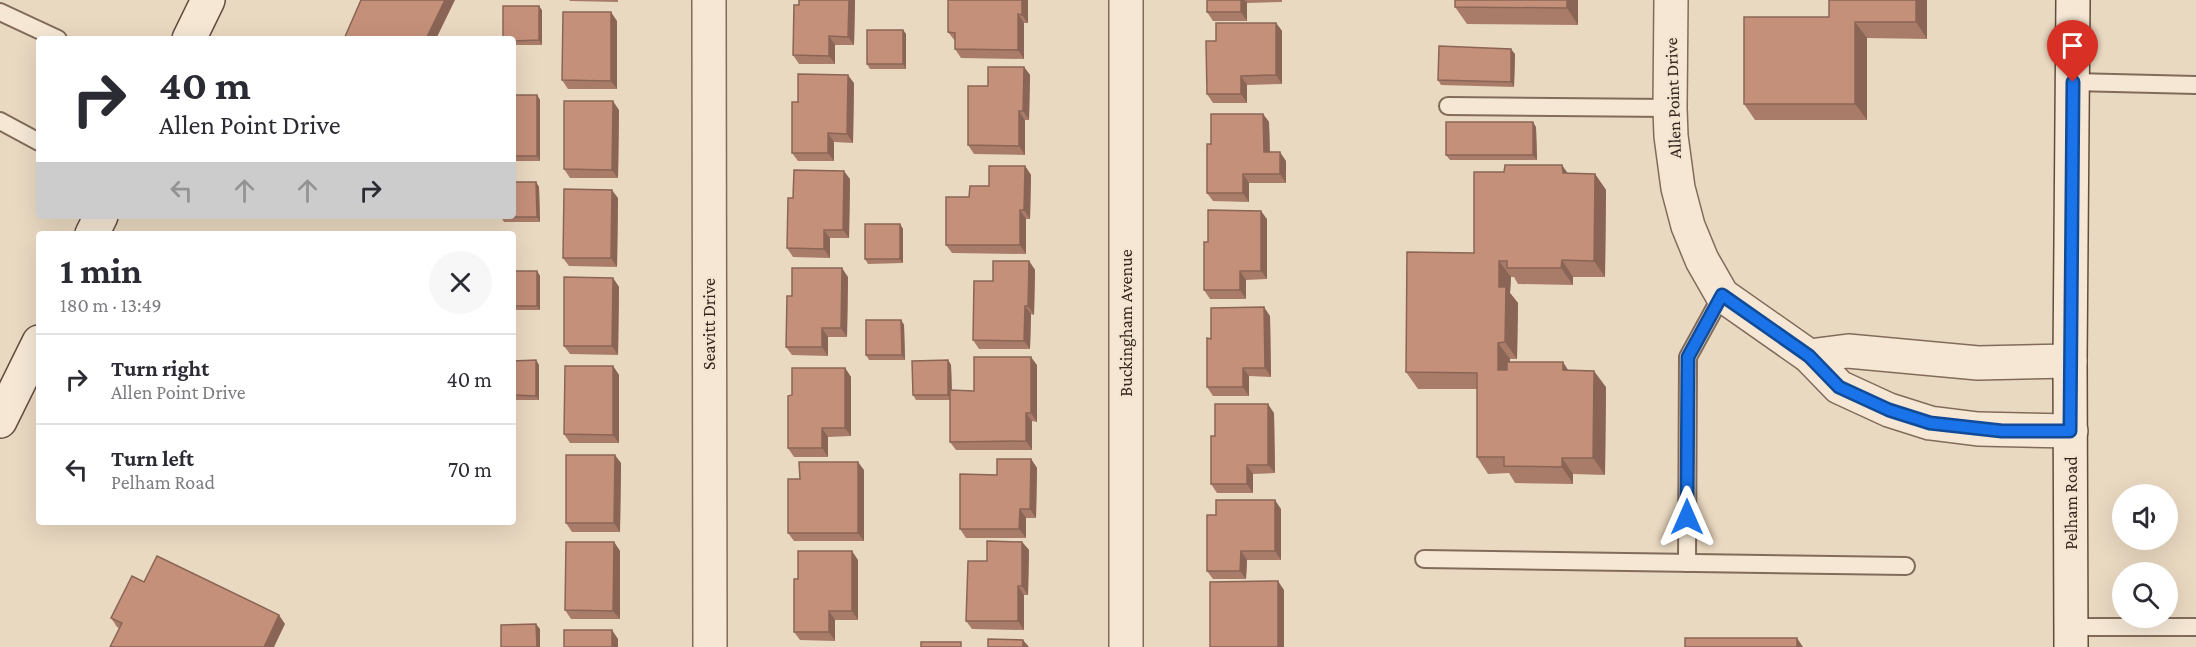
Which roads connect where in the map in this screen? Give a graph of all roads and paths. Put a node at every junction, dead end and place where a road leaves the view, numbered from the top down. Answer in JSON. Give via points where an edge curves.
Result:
{"nodes":[{"id":1,"x":7,"y":0,"type":"edge"},
{"id":2,"x":208,"y":0,"type":"edge"},
{"id":3,"x":710,"y":0,"type":"edge"},
{"id":4,"x":1126,"y":0,"type":"edge"},
{"id":5,"x":1671,"y":0,"type":"edge"},
{"id":6,"x":2073,"y":0,"type":"edge"},
{"id":7,"x":0,"y":13,"type":"edge"},
{"id":8,"x":51,"y":36,"type":"edge"},
{"id":9,"x":190,"y":36,"type":"edge"},
{"id":10,"x":2073,"y":82,"type":"junction"},
{"id":11,"x":2196,"y":85,"type":"edge"},
{"id":12,"x":1448,"y":106,"type":"dead end"},
{"id":13,"x":1670,"y":108,"type":"junction"},
{"id":14,"x":0,"y":121,"type":"edge"},
{"id":15,"x":36,"y":140,"type":"edge"},
{"id":16,"x":1722,"y":295,"type":"junction"},
{"id":17,"x":36,"y":348,"type":"edge"},
{"id":18,"x":1809,"y":356,"type":"junction"},
{"id":19,"x":2070,"y":361,"type":"junction"},
{"id":20,"x":0,"y":421,"type":"edge"},
{"id":21,"x":2070,"y":431,"type":"junction"},
{"id":22,"x":1424,"y":559,"type":"dead end"},
{"id":23,"x":1687,"y":563,"type":"junction"},
{"id":24,"x":1906,"y":566,"type":"dead end"},
{"id":25,"x":2196,"y":627,"type":"edge"},
{"id":26,"x":2071,"y":637,"type":"edge"},
{"id":27,"x":710,"y":647,"type":"edge"},
{"id":28,"x":1126,"y":647,"type":"edge"}],
"edges":[{"from":1,"to":7,"type":"lane"},
{"from":2,"to":9,"type":"street"},
{"from":3,"to":27,"type":"street","name":"Seavitt Drive"},
{"from":4,"to":28,"type":"street","name":"Buckingham Avenue"},
{"from":5,"to":13,"type":"street","name":"Allen Point Drive"},
{"from":6,"to":10,"type":"street","name":"Pelham Road"},
{"from":7,"to":8,"type":"lane"},
{"from":10,"to":11,"type":"lane"},
{"from":10,"to":19,"type":"street","name":"Pelham Road"},
{"from":12,"to":13,"type":"lane"},
{"from":13,"to":16,"type":"street","name":"Allen Point Drive","via":[[1678,188],[1688,226]]},
{"from":14,"to":15,"type":"lane"},
{"from":16,"to":18,"type":"street","name":"Allen Point Drive"},
{"from":16,"to":23,"type":"lane","via":[[1688,357]]},
{"from":17,"to":20,"type":"street"},
{"from":18,"to":19,"type":"street","via":[[1848,351],[1978,363]]},
{"from":18,"to":21,"type":"street","name":"Allen Point Drive","via":[[1839,387],[1930,423],[2002,431]]},
{"from":19,"to":21,"type":"street","name":"Pelham Road"},
{"from":21,"to":26,"type":"street","name":"Pelham Road"},
{"from":22,"to":23,"type":"lane"},
{"from":23,"to":24,"type":"lane"},
{"from":25,"to":26,"type":"lane"}]}
